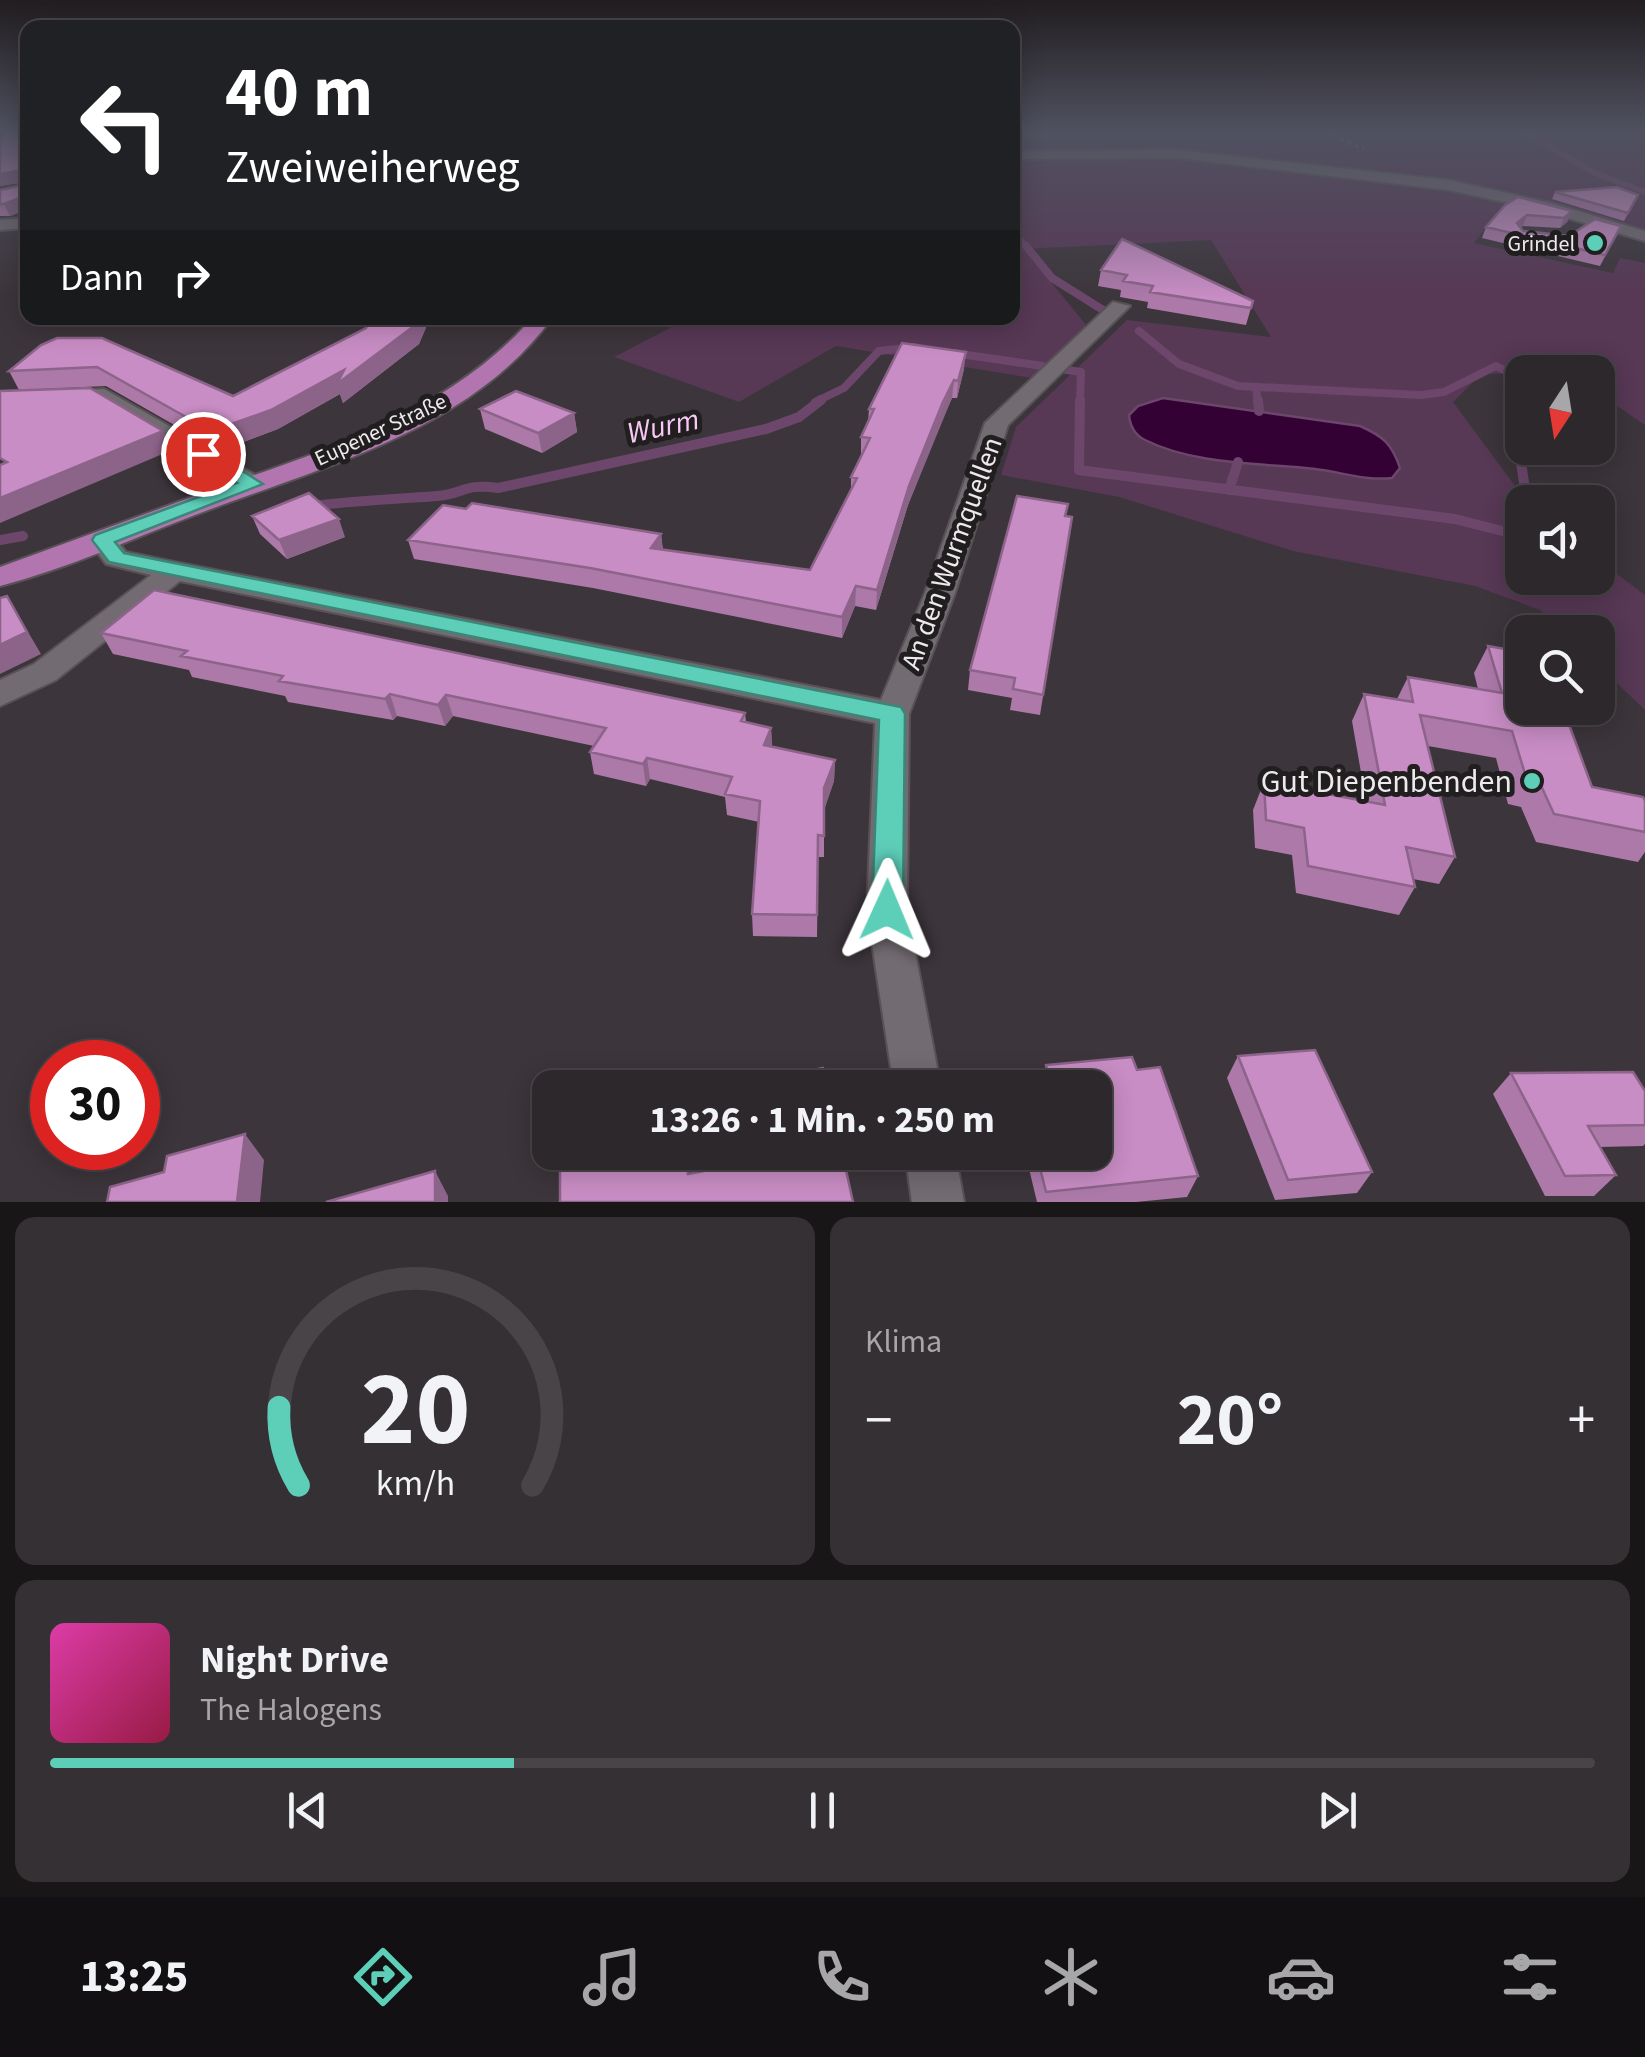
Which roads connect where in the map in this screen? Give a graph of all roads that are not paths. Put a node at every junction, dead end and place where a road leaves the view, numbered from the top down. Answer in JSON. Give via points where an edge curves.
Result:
{"nodes":[{"id":1,"x":1453,"y":186,"type":"edge"},
{"id":2,"x":1588,"y":218,"type":"junction"},
{"id":3,"x":1645,"y":236,"type":"edge"},
{"id":4,"x":1564,"y":238,"type":"edge"},
{"id":5,"x":1120,"y":306,"type":"dead end"},
{"id":6,"x":536,"y":325,"type":"edge"},
{"id":7,"x":0,"y":402,"type":"edge"},
{"id":8,"x":253,"y":484,"type":"junction"},
{"id":9,"x":102,"y":540,"type":"junction"},
{"id":10,"x":174,"y":571,"type":"junction"},
{"id":11,"x":0,"y":577,"type":"edge"},
{"id":12,"x":0,"y":694,"type":"edge"},
{"id":13,"x":892,"y":714,"type":"junction"},
{"id":14,"x":915,"y":1070,"type":"edge"},
{"id":15,"x":933,"y":1170,"type":"edge"},
{"id":16,"x":938,"y":1202,"type":"edge"}],
"edges":[{"from":1,"to":2,"type":"street"},
{"from":2,"to":3,"type":"street"},
{"from":2,"to":4,"type":"street"},
{"from":5,"to":13,"type":"street","name":"An den Wurmquellen","via":[[997,423]]},
{"from":6,"to":8,"type":"main road","name":"Eupener Straße","via":[[503,360],[410,420]]},
{"from":7,"to":8,"type":"street","via":[[104,396]]},
{"from":8,"to":9,"type":"main road","name":"Eupener Straße"},
{"from":9,"to":10,"type":"street","via":[[116,558]]},
{"from":9,"to":11,"type":"main road","name":"Eupener Straße"},
{"from":10,"to":12,"type":"street","via":[[45,672]]},
{"from":10,"to":13,"type":"street"},
{"from":13,"to":14,"type":"street","name":"An den Wurmquellen","via":[[887,910]]},
{"from":15,"to":16,"type":"street"}]}
